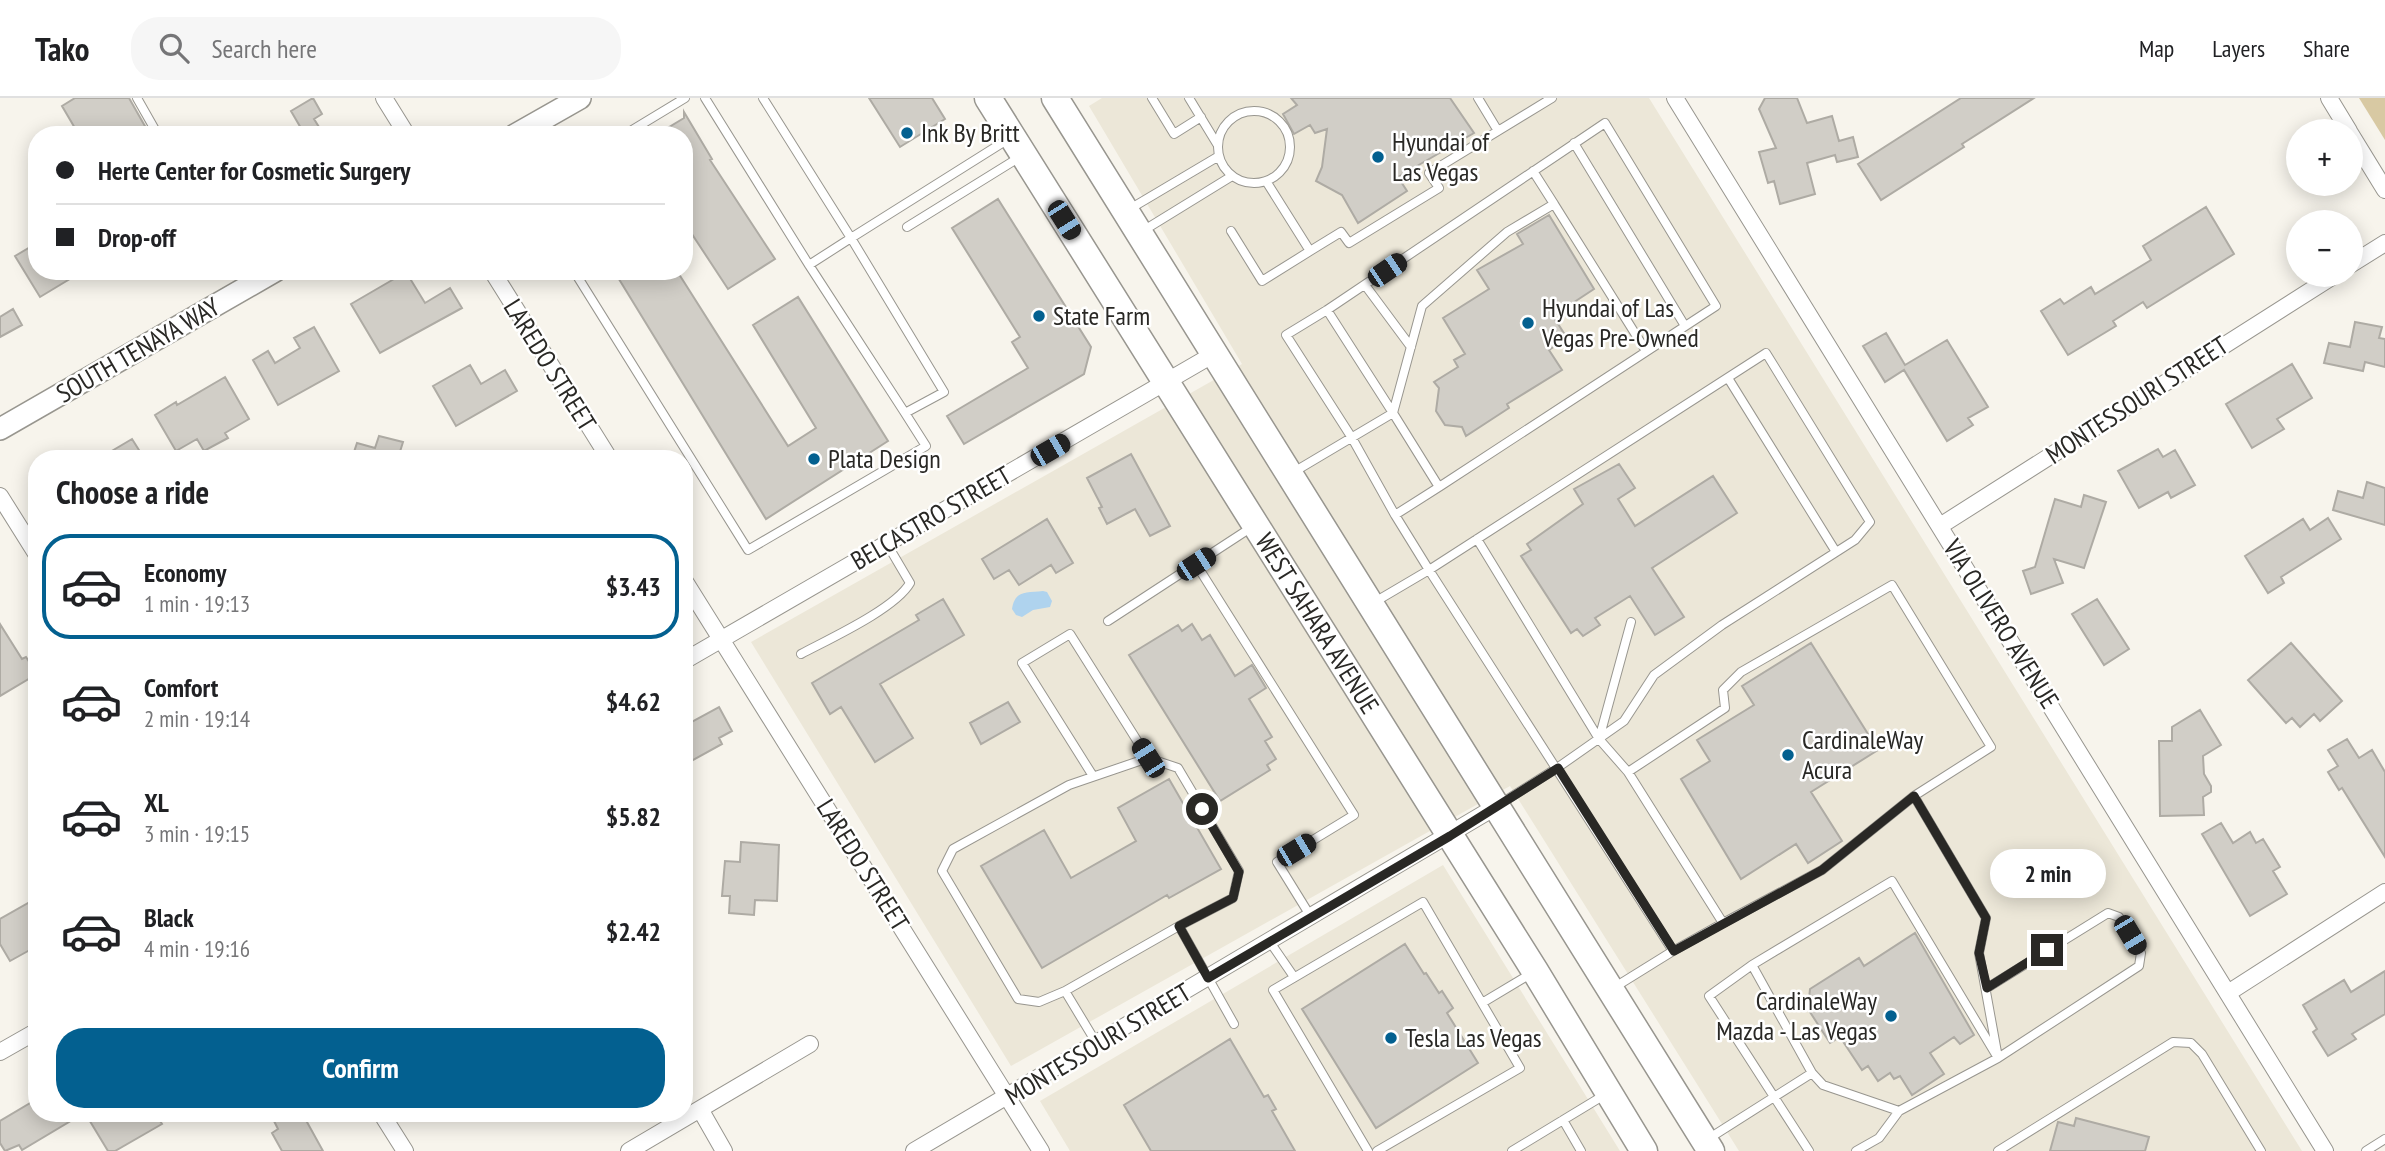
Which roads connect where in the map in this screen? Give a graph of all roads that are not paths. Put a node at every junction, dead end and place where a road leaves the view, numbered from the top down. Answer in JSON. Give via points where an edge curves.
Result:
{"nodes":[{"id":1,"x":137,"y":98,"type":"edge"},
{"id":2,"x":384,"y":98,"type":"edge"},
{"id":3,"x":580,"y":98,"type":"edge"},
{"id":4,"x":685,"y":98,"type":"edge"},
{"id":5,"x":705,"y":98,"type":"edge"},
{"id":6,"x":763,"y":98,"type":"edge"},
{"id":7,"x":988,"y":98,"type":"edge"},
{"id":8,"x":1055,"y":98,"type":"edge"},
{"id":9,"x":1152,"y":98,"type":"edge"},
{"id":10,"x":1189,"y":98,"type":"edge"},
{"id":11,"x":1478,"y":98,"type":"edge"},
{"id":12,"x":1675,"y":98,"type":"edge"},
{"id":13,"x":2329,"y":98,"type":"edge"},
{"id":14,"x":1545,"y":100,"type":"edge"},
{"id":15,"x":1201,"y":117,"type":"junction"},
{"id":16,"x":2342,"y":119,"type":"edge"},
{"id":17,"x":153,"y":126,"type":"edge"},
{"id":18,"x":401,"y":126,"type":"edge"},
{"id":19,"x":531,"y":126,"type":"edge"},
{"id":20,"x":639,"y":126,"type":"edge"},
{"id":21,"x":1498,"y":131,"type":"junction"},
{"id":22,"x":1574,"y":143,"type":"junction"},
{"id":23,"x":1217,"y":144,"type":"junction"},
{"id":24,"x":1017,"y":146,"type":"junction"},
{"id":25,"x":2363,"y":154,"type":"edge"},
{"id":26,"x":1219,"y":156,"type":"junction"},
{"id":27,"x":1533,"y":171,"type":"junction"},
{"id":28,"x":1232,"y":176,"type":"junction"},
{"id":29,"x":1266,"y":181,"type":"junction"},
{"id":30,"x":2385,"y":190,"type":"edge"},
{"id":31,"x":1553,"y":204,"type":"junction"},
{"id":32,"x":1132,"y":223,"type":"junction"},
{"id":33,"x":907,"y":228,"type":"dead end"},
{"id":34,"x":1231,"y":232,"type":"dead end"},
{"id":35,"x":851,"y":239,"type":"junction"},
{"id":36,"x":2385,"y":243,"type":"edge"},
{"id":37,"x":1310,"y":251,"type":"junction"},
{"id":38,"x":2363,"y":257,"type":"edge"},
{"id":39,"x":809,"y":265,"type":"junction"},
{"id":40,"x":259,"y":280,"type":"edge"},
{"id":41,"x":498,"y":280,"type":"edge"},
{"id":42,"x":580,"y":280,"type":"edge"},
{"id":43,"x":1365,"y":285,"type":"junction"},
{"id":44,"x":2316,"y":287,"type":"edge"},
{"id":45,"x":1327,"y":310,"type":"junction"},
{"id":46,"x":1685,"y":326,"type":"junction"},
{"id":47,"x":1411,"y":347,"type":"junction"},
{"id":48,"x":1646,"y":351,"type":"junction"},
{"id":49,"x":1214,"y":354,"type":"junction"},
{"id":50,"x":1728,"y":378,"type":"junction"},
{"id":51,"x":1166,"y":383,"type":"junction"},
{"id":52,"x":905,"y":412,"type":"junction"},
{"id":53,"x":1393,"y":413,"type":"junction"},
{"id":54,"x":0,"y":429,"type":"edge"},
{"id":55,"x":1352,"y":438,"type":"junction"},
{"id":56,"x":604,"y":450,"type":"edge"},
{"id":57,"x":686,"y":450,"type":"edge"},
{"id":58,"x":693,"y":462,"type":"edge"},
{"id":59,"x":1290,"y":474,"type":"junction"},
{"id":60,"x":1439,"y":487,"type":"junction"},
{"id":61,"x":0,"y":496,"type":"edge"},
{"id":62,"x":1395,"y":515,"type":"junction"},
{"id":63,"x":1255,"y":525,"type":"junction"},
{"id":64,"x":1940,"y":526,"type":"junction"},
{"id":65,"x":1477,"y":540,"type":"junction"},
{"id":66,"x":28,"y":541,"type":"edge"},
{"id":67,"x":887,"y":544,"type":"junction"},
{"id":68,"x":1836,"y":552,"type":"junction"},
{"id":69,"x":1196,"y":564,"type":"junction"},
{"id":70,"x":1429,"y":570,"type":"junction"},
{"id":71,"x":693,"y":594,"type":"edge"},
{"id":72,"x":1371,"y":604,"type":"junction"},
{"id":73,"x":1108,"y":621,"type":"dead end"},
{"id":74,"x":1631,"y":622,"type":"dead end"},
{"id":75,"x":721,"y":639,"type":"junction"},
{"id":76,"x":801,"y":654,"type":"dead end"},
{"id":77,"x":693,"y":656,"type":"edge"},
{"id":78,"x":1598,"y":739,"type":"junction"},
{"id":79,"x":1148,"y":758,"type":"junction"},
{"id":80,"x":1558,"y":768,"type":"junction"},
{"id":81,"x":1629,"y":772,"type":"junction"},
{"id":82,"x":1093,"y":776,"type":"junction"},
{"id":83,"x":1914,"y":796,"type":"junction"},
{"id":84,"x":1497,"y":806,"type":"junction"},
{"id":85,"x":1450,"y":836,"type":"junction"},
{"id":86,"x":2385,"y":892,"type":"edge"},
{"id":87,"x":1311,"y":917,"type":"junction"},
{"id":88,"x":1723,"y":923,"type":"junction"},
{"id":89,"x":1179,"y":926,"type":"junction"},
{"id":90,"x":1270,"y":942,"type":"junction"},
{"id":91,"x":1674,"y":951,"type":"junction"},
{"id":92,"x":1752,"y":965,"type":"junction"},
{"id":93,"x":1535,"y":971,"type":"junction"},
{"id":94,"x":1294,"y":977,"type":"junction"},
{"id":95,"x":1208,"y":978,"type":"junction"},
{"id":96,"x":1987,"y":988,"type":"junction"},
{"id":97,"x":1612,"y":989,"type":"junction"},
{"id":98,"x":1065,"y":991,"type":"junction"},
{"id":99,"x":2228,"y":993,"type":"junction"},
{"id":100,"x":1482,"y":1003,"type":"junction"},
{"id":101,"x":1234,"y":1024,"type":"dead end"},
{"id":102,"x":28,"y":1036,"type":"edge"},
{"id":103,"x":810,"y":1044,"type":"dead end"},
{"id":104,"x":1097,"y":1044,"type":"junction"},
{"id":105,"x":0,"y":1052,"type":"edge"},
{"id":106,"x":1998,"y":1058,"type":"junction"},
{"id":107,"x":1812,"y":1073,"type":"junction"},
{"id":108,"x":1608,"y":1093,"type":"junction"},
{"id":109,"x":1007,"y":1097,"type":"junction"},
{"id":110,"x":1773,"y":1098,"type":"junction"},
{"id":111,"x":700,"y":1109,"type":"junction"},
{"id":112,"x":1899,"y":1111,"type":"junction"},
{"id":113,"x":693,"y":1113,"type":"edge"},
{"id":114,"x":1563,"y":1120,"type":"junction"},
{"id":115,"x":387,"y":1122,"type":"edge"},
{"id":116,"x":678,"y":1122,"type":"edge"},
{"id":117,"x":2385,"y":1139,"type":"edge"},
{"id":118,"x":1708,"y":1146,"type":"edge"},
{"id":119,"x":405,"y":1151,"type":"edge"},
{"id":120,"x":629,"y":1151,"type":"edge"},
{"id":121,"x":724,"y":1151,"type":"edge"},
{"id":122,"x":914,"y":1151,"type":"edge"},
{"id":123,"x":1041,"y":1151,"type":"edge"},
{"id":124,"x":1368,"y":1151,"type":"edge"},
{"id":125,"x":1377,"y":1151,"type":"edge"},
{"id":126,"x":1512,"y":1151,"type":"edge"},
{"id":127,"x":1581,"y":1151,"type":"edge"},
{"id":128,"x":1644,"y":1151,"type":"edge"},
{"id":129,"x":1809,"y":1151,"type":"edge"},
{"id":130,"x":1856,"y":1151,"type":"edge"},
{"id":131,"x":1998,"y":1151,"type":"edge"},
{"id":132,"x":2261,"y":1151,"type":"edge"},
{"id":133,"x":2325,"y":1151,"type":"edge"},
{"id":134,"x":2366,"y":1151,"type":"edge"}],
"edges":[{"from":1,"to":17,"type":"lane"},
{"from":2,"to":18,"type":"street"},
{"from":3,"to":19,"type":"street"},
{"from":4,"to":20,"type":"lane"},
{"from":5,"to":39,"type":"lane"},
{"from":6,"to":35,"type":"lane"},
{"from":7,"to":24,"type":"main road","name":"WEST SAHARA AVENUE"},
{"from":8,"to":32,"type":"main road"},
{"from":9,"to":15,"type":"lane","via":[[1174,134]]},
{"from":10,"to":15,"type":"lane"},
{"from":11,"to":21,"type":"lane"},
{"from":12,"to":64,"type":"street","name":"VIA OLIVERO AVENUE"},
{"from":13,"to":16,"type":"street"},
{"from":14,"to":21,"type":"lane"},
{"from":15,"to":23,"type":"lane"},
{"from":21,"to":37,"type":"lane","via":[[1429,173],[1438,188],[1349,243],[1341,232]]},
{"from":22,"to":27,"type":"lane"},
{"from":22,"to":46,"type":"lane"},
{"from":22,"to":46,"type":"lane","via":[[1605,123],[1716,306]]},
{"from":23,"to":26,"type":"lane"},
{"from":23,"to":29,"type":"lane","via":[[1227,122],[1247,111],[1259,111],[1280,122],[1290,144],[1289,155],[1284,166]]},
{"from":24,"to":33,"type":"lane"},
{"from":24,"to":35,"type":"lane"},
{"from":24,"to":51,"type":"main road","name":"WEST SAHARA AVENUE"},
{"from":25,"to":30,"type":"street"},
{"from":26,"to":28,"type":"lane"},
{"from":26,"to":32,"type":"lane"},
{"from":27,"to":31,"type":"lane"},
{"from":27,"to":43,"type":"lane"},
{"from":28,"to":29,"type":"lane","via":[[1254,183]]},
{"from":28,"to":32,"type":"lane"},
{"from":29,"to":37,"type":"lane"},
{"from":31,"to":47,"type":"lane","via":[[1507,232],[1422,306]]},
{"from":31,"to":48,"type":"lane"},
{"from":32,"to":49,"type":"main road"},
{"from":34,"to":37,"type":"lane","via":[[1262,281]]},
{"from":35,"to":39,"type":"lane"},
{"from":35,"to":52,"type":"lane","via":[[944,391]]},
{"from":36,"to":38,"type":"street"},
{"from":39,"to":52,"type":"lane"},
{"from":40,"to":54,"type":"street","name":"SOUTH TENAYA WAY"},
{"from":41,"to":56,"type":"street","name":"LAREDO STREET"},
{"from":42,"to":57,"type":"lane"},
{"from":43,"to":45,"type":"lane"},
{"from":43,"to":47,"type":"lane"},
{"from":44,"to":64,"type":"street","name":"MONTESSOURI STREET"},
{"from":45,"to":53,"type":"lane"},
{"from":45,"to":55,"type":"lane","via":[[1286,335]]},
{"from":46,"to":48,"type":"lane"},
{"from":47,"to":53,"type":"lane"},
{"from":48,"to":60,"type":"lane"},
{"from":49,"to":51,"type":"street","name":"BELCASTRO STREET"},
{"from":49,"to":59,"type":"main road"},
{"from":50,"to":65,"type":"lane"},
{"from":50,"to":68,"type":"lane"},
{"from":50,"to":68,"type":"lane","via":[[1766,353],[1870,522],[1855,540]]},
{"from":51,"to":63,"type":"main road","name":"WEST SAHARA AVENUE"},
{"from":51,"to":67,"type":"street","name":"BELCASTRO STREET"},
{"from":52,"to":58,"type":"lane","via":[[926,446],[748,550]]},
{"from":53,"to":55,"type":"lane"},
{"from":53,"to":60,"type":"lane"},
{"from":55,"to":59,"type":"lane"},
{"from":55,"to":62,"type":"lane"},
{"from":59,"to":72,"type":"main road"},
{"from":60,"to":62,"type":"lane"},
{"from":61,"to":66,"type":"street"},
{"from":62,"to":70,"type":"lane"},
{"from":63,"to":69,"type":"lane"},
{"from":63,"to":85,"type":"main road","name":"WEST SAHARA AVENUE"},
{"from":64,"to":99,"type":"street","name":"VIA OLIVERO AVENUE"},
{"from":65,"to":70,"type":"lane"},
{"from":65,"to":78,"type":"lane"},
{"from":67,"to":75,"type":"street","name":"BELCASTRO STREET"},
{"from":67,"to":76,"type":"lane","via":[[910,583],[905,592]]},
{"from":68,"to":78,"type":"lane","via":[[1654,675],[1624,721]]},
{"from":69,"to":73,"type":"lane"},
{"from":69,"to":87,"type":"lane","via":[[1354,815],[1277,862]]},
{"from":70,"to":72,"type":"lane"},
{"from":70,"to":80,"type":"lane"},
{"from":71,"to":75,"type":"street","name":"LAREDO STREET"},
{"from":72,"to":84,"type":"main road"},
{"from":74,"to":78,"type":"lane"},
{"from":75,"to":77,"type":"street","name":"BELCASTRO STREET"},
{"from":75,"to":109,"type":"street","name":"LAREDO STREET"},
{"from":78,"to":80,"type":"lane"},
{"from":78,"to":81,"type":"lane"},
{"from":79,"to":82,"type":"lane"},
{"from":79,"to":82,"type":"lane","via":[[1070,634],[1022,663]]},
{"from":79,"to":89,"type":"lane","via":[[1178,768],[1239,872],[1233,898]]},
{"from":80,"to":84,"type":"lane"},
{"from":80,"to":91,"type":"lane"},
{"from":81,"to":83,"type":"lane","via":[[1725,708],[1723,690],[1741,672],[1892,585],[1991,747]]},
{"from":81,"to":88,"type":"lane"},
{"from":82,"to":98,"type":"lane","via":[[953,849],[942,871],[1018,999],[1039,1002]]},
{"from":83,"to":88,"type":"lane","via":[[1822,870]]},
{"from":83,"to":96,"type":"lane","via":[[1986,918],[1979,953]]},
{"from":84,"to":85,"type":"street","name":"MONTESSOURI STREET"},
{"from":84,"to":97,"type":"main road"},
{"from":85,"to":87,"type":"street","name":"MONTESSOURI STREET"},
{"from":85,"to":93,"type":"main road","name":"WEST SAHARA AVENUE"},
{"from":86,"to":99,"type":"street"},
{"from":87,"to":90,"type":"street","name":"MONTESSOURI STREET"},
{"from":88,"to":91,"type":"lane"},
{"from":89,"to":95,"type":"lane"},
{"from":89,"to":98,"type":"lane"},
{"from":90,"to":94,"type":"lane"},
{"from":90,"to":95,"type":"street","name":"MONTESSOURI STREET"},
{"from":91,"to":97,"type":"lane"},
{"from":92,"to":106,"type":"lane","via":[[1892,881]]},
{"from":92,"to":107,"type":"lane"},
{"from":92,"to":110,"type":"lane","via":[[1709,996]]},
{"from":93,"to":100,"type":"lane"},
{"from":93,"to":108,"type":"main road","name":"WEST SAHARA AVENUE"},
{"from":94,"to":100,"type":"lane","via":[[1423,902]]},
{"from":94,"to":124,"type":"lane","via":[[1273,990]]},
{"from":95,"to":101,"type":"lane"},
{"from":95,"to":104,"type":"street","name":"MONTESSOURI STREET"},
{"from":96,"to":106,"type":"lane"},
{"from":96,"to":106,"type":"lane","via":[[2108,913],[2119,917],[2140,953],[2139,966]]},
{"from":97,"to":118,"type":"main road"},
{"from":98,"to":104,"type":"lane"},
{"from":99,"to":133,"type":"street","name":"VIA OLIVERO AVENUE"},
{"from":100,"to":125,"type":"lane","via":[[1520,1068]]},
{"from":102,"to":105,"type":"street"},
{"from":103,"to":111,"type":"street"},
{"from":104,"to":109,"type":"street","name":"MONTESSOURI STREET"},
{"from":106,"to":112,"type":"lane"},
{"from":107,"to":110,"type":"lane"},
{"from":107,"to":112,"type":"lane","via":[[1823,1085]]},
{"from":108,"to":114,"type":"lane"},
{"from":108,"to":128,"type":"main road","name":"WEST SAHARA AVENUE"},
{"from":109,"to":122,"type":"street","name":"MONTESSOURI STREET"},
{"from":109,"to":123,"type":"street","name":"LAREDO STREET"},
{"from":110,"to":118,"type":"lane"},
{"from":110,"to":129,"type":"lane"},
{"from":111,"to":113,"type":"street"},
{"from":111,"to":121,"type":"street"},
{"from":112,"to":130,"type":"lane","via":[[1879,1138]]},
{"from":114,"to":126,"type":"lane"},
{"from":114,"to":127,"type":"lane"},
{"from":115,"to":119,"type":"street"},
{"from":116,"to":120,"type":"street"},
{"from":117,"to":134,"type":"lane"},
{"from":131,"to":132,"type":"lane","via":[[2173,1042],[2191,1043],[2202,1055]]}]}
